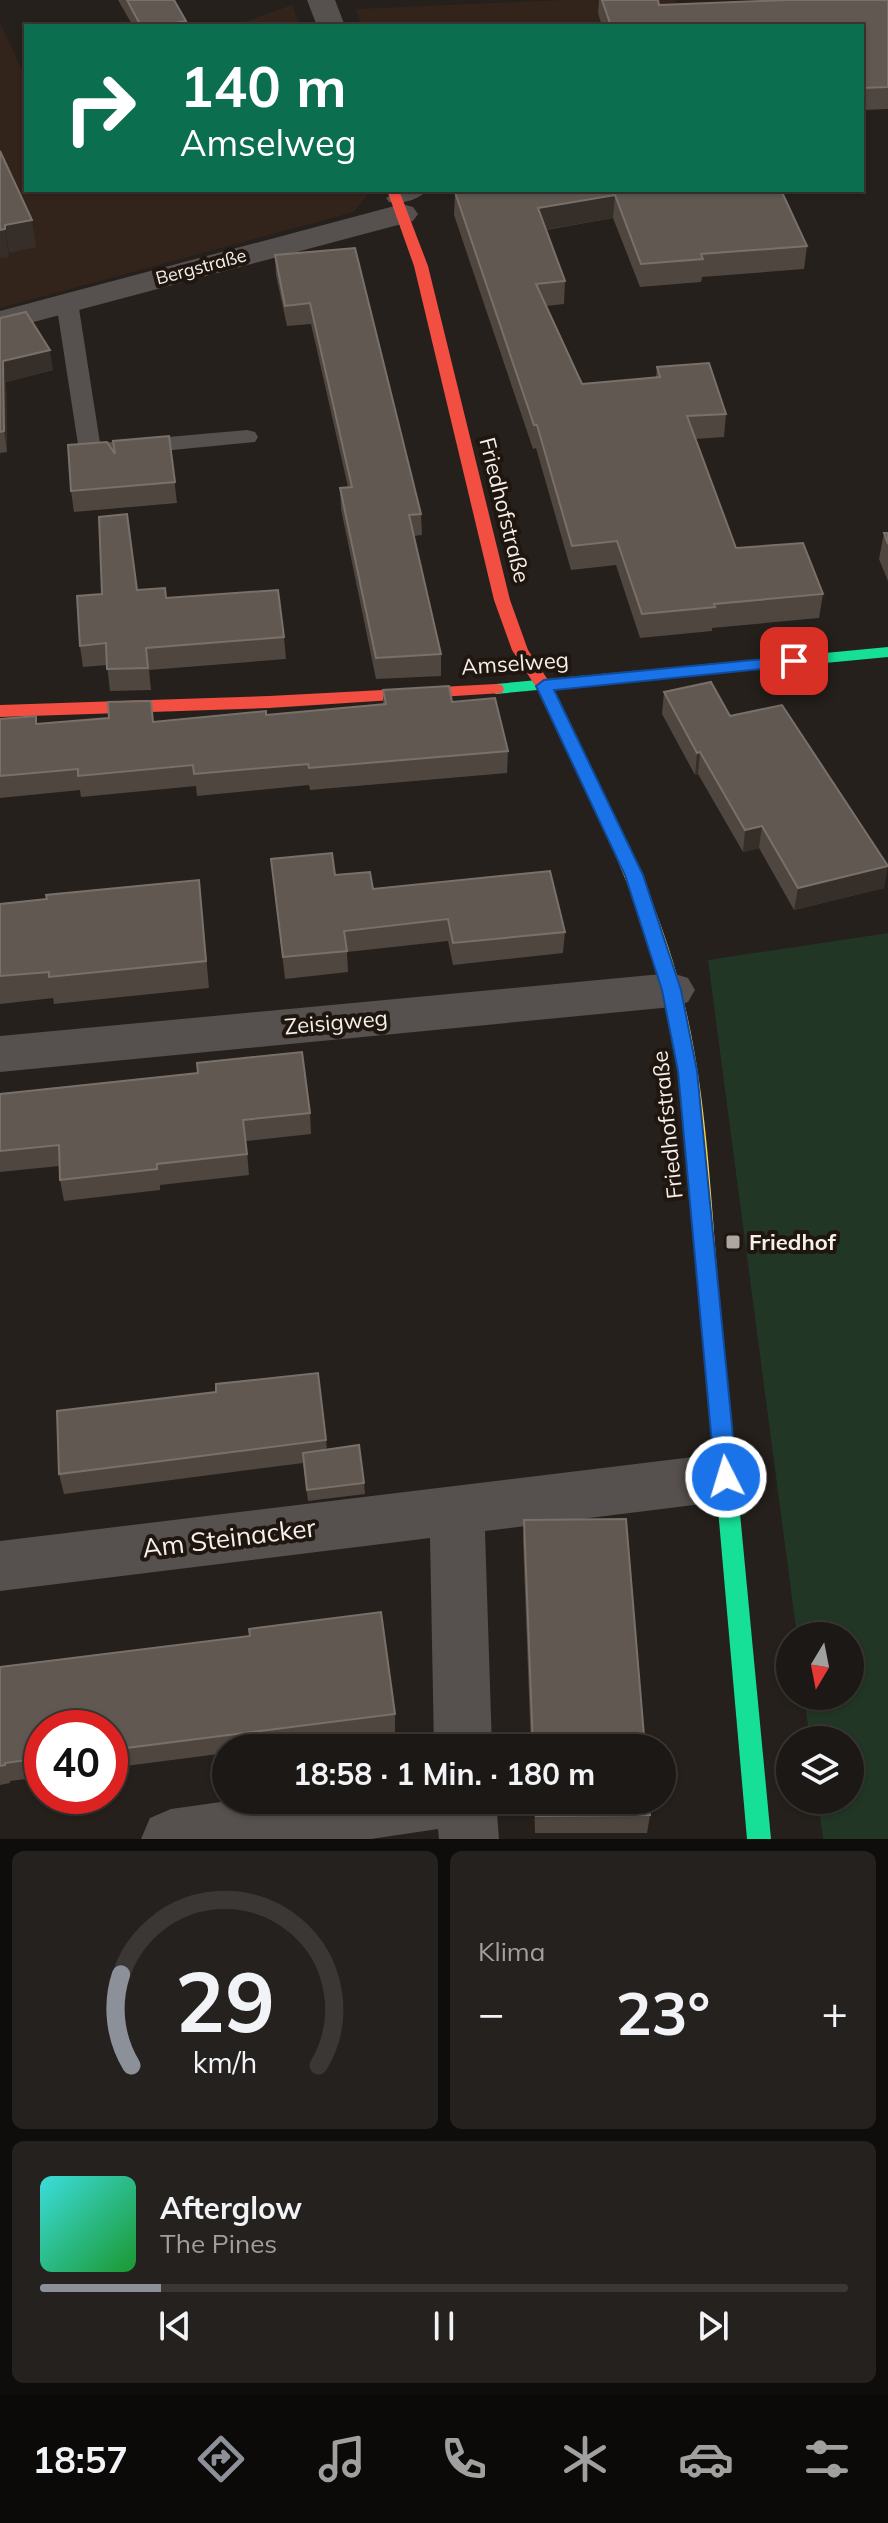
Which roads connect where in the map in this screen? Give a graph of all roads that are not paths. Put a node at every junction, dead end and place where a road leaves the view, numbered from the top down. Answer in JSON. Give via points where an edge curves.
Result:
{"nodes":[{"id":1,"x":321,"y":0,"type":"edge"},
{"id":2,"x":330,"y":24,"type":"edge"},
{"id":3,"x":402,"y":198,"type":"edge"},
{"id":4,"x":67,"y":302,"type":"junction"},
{"id":5,"x":0,"y":321,"type":"edge"},
{"id":6,"x":247,"y":437,"type":"dead end"},
{"id":7,"x":888,"y":652,"type":"edge"},
{"id":8,"x":544,"y":686,"type":"junction"},
{"id":9,"x":0,"y":711,"type":"edge"},
{"id":10,"x":672,"y":990,"type":"junction"},
{"id":11,"x":0,"y":1054,"type":"edge"},
{"id":12,"x":726,"y":1477,"type":"junction"},
{"id":13,"x":457,"y":1510,"type":"junction"},
{"id":14,"x":0,"y":1566,"type":"edge"},
{"id":15,"x":463,"y":1734,"type":"edge"},
{"id":16,"x":342,"y":1814,"type":"edge"},
{"id":17,"x":467,"y":1814,"type":"edge"},
{"id":18,"x":171,"y":1839,"type":"edge"},
{"id":19,"x":469,"y":1839,"type":"edge"},
{"id":20,"x":759,"y":1839,"type":"edge"}],
"edges":[{"from":1,"to":2,"type":"street"},
{"from":3,"to":4,"type":"street","name":"Bergstraße"},
{"from":3,"to":8,"type":"street","name":"Friedhofstraße","via":[[502,600],[520,650]]},
{"from":4,"to":5,"type":"street","name":"Bergstraße"},
{"from":4,"to":6,"type":"lane","via":[[90,451]]},
{"from":7,"to":8,"type":"street","name":"Amselweg"},
{"from":8,"to":9,"type":"street","name":"Amselweg"},
{"from":8,"to":10,"type":"street","name":"Friedhofstraße","via":[[634,875]]},
{"from":10,"to":11,"type":"street","name":"Zeisigweg"},
{"from":10,"to":12,"type":"street","name":"Friedhofstraße","via":[[688,1071]]},
{"from":12,"to":13,"type":"street","name":"Am Steinacker"},
{"from":12,"to":20,"type":"street","name":"Friedhofstraße"},
{"from":13,"to":14,"type":"street","name":"Am Steinacker"},
{"from":13,"to":15,"type":"street"},
{"from":16,"to":18,"type":"street"},
{"from":17,"to":19,"type":"street"}]}
